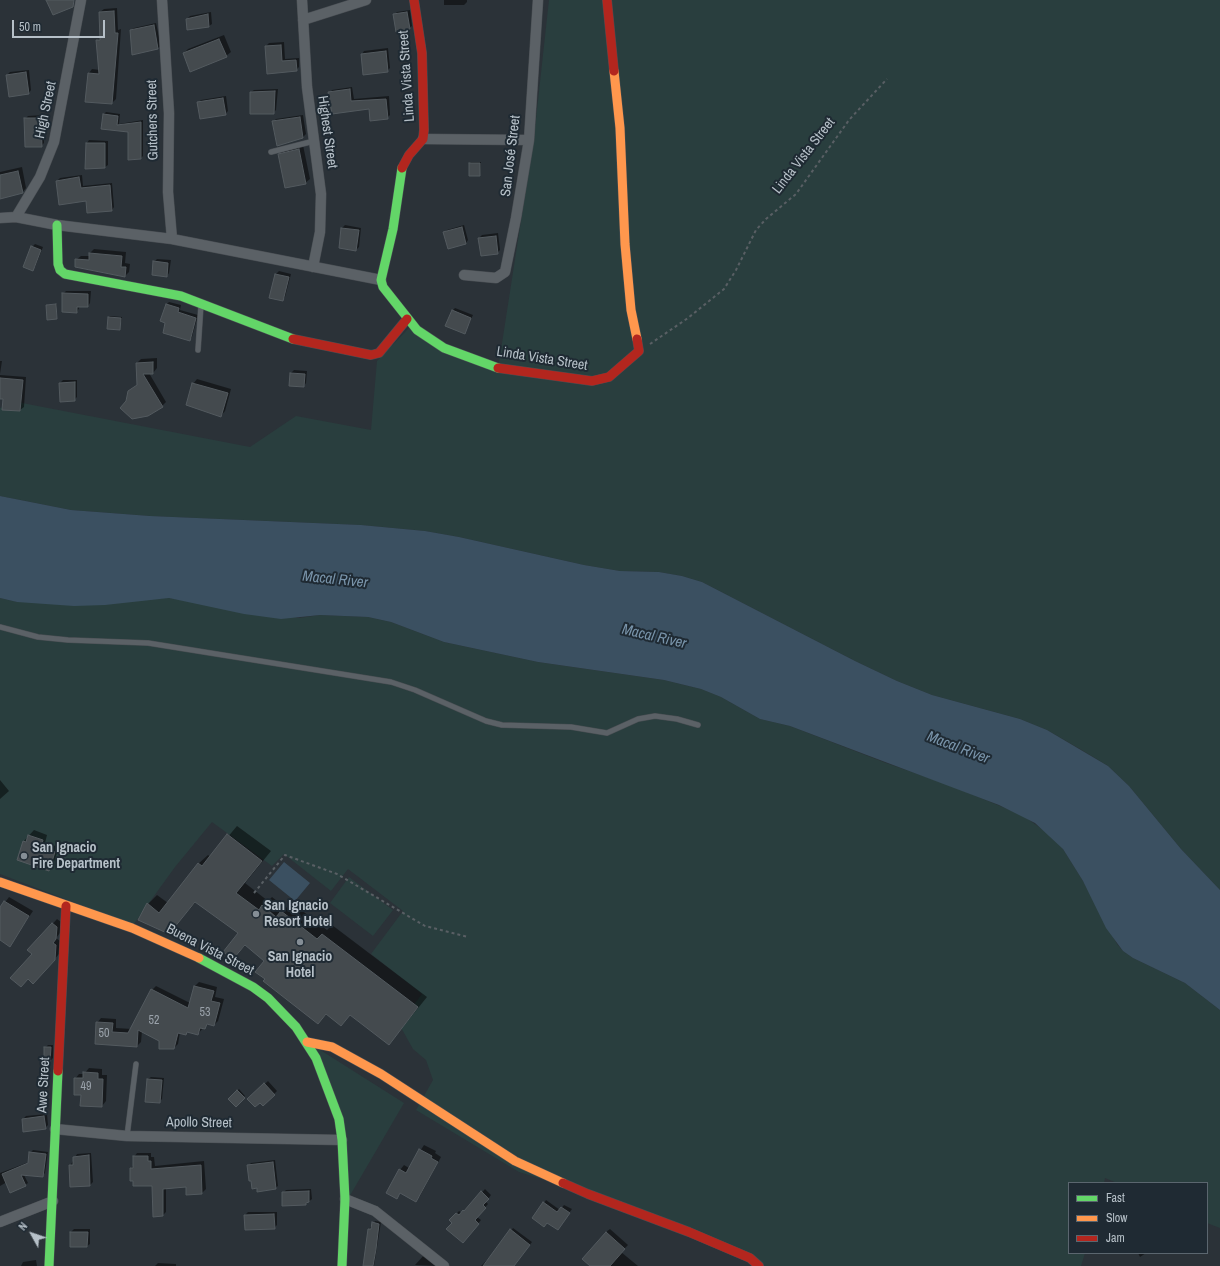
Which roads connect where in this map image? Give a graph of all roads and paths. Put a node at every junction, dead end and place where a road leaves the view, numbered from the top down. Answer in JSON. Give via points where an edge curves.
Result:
{"nodes":[{"id":1,"x":81,"y":0,"type":"edge"},
{"id":2,"x":162,"y":0,"type":"edge"},
{"id":3,"x":302,"y":0,"type":"edge"},
{"id":4,"x":366,"y":0,"type":"edge"},
{"id":5,"x":414,"y":0,"type":"edge"},
{"id":6,"x":538,"y":0,"type":"edge"},
{"id":7,"x":608,"y":0,"type":"edge"},
{"id":8,"x":303,"y":20,"type":"junction"},
{"id":9,"x":887,"y":79,"type":"dead end"},
{"id":10,"x":422,"y":139,"type":"junction"},
{"id":11,"x":529,"y":140,"type":"junction"},
{"id":12,"x":314,"y":141,"type":"junction"},
{"id":13,"x":271,"y":152,"type":"dead end"},
{"id":14,"x":16,"y":217,"type":"junction"},
{"id":15,"x":0,"y":218,"type":"edge"},
{"id":16,"x":57,"y":225,"type":"junction"},
{"id":17,"x":172,"y":239,"type":"junction"},
{"id":18,"x":313,"y":267,"type":"junction"},
{"id":19,"x":464,"y":275,"type":"dead end"},
{"id":20,"x":381,"y":280,"type":"junction"},
{"id":21,"x":201,"y":303,"type":"junction"},
{"id":22,"x":408,"y":319,"type":"junction"},
{"id":23,"x":198,"y":350,"type":"dead end"},
{"id":24,"x":639,"y":351,"type":"junction"},
{"id":25,"x":0,"y":627,"type":"edge"},
{"id":26,"x":698,"y":725,"type":"dead end"},
{"id":27,"x":0,"y":882,"type":"edge"},
{"id":28,"x":254,"y":893,"type":"dead end"},
{"id":29,"x":66,"y":906,"type":"junction"},
{"id":30,"x":468,"y":937,"type":"dead end"},
{"id":31,"x":307,"y":1042,"type":"junction"},
{"id":32,"x":136,"y":1064,"type":"dead end"},
{"id":33,"x":56,"y":1129,"type":"junction"},
{"id":34,"x":128,"y":1136,"type":"junction"},
{"id":35,"x":342,"y":1140,"type":"junction"},
{"id":36,"x":345,"y":1199,"type":"junction"},
{"id":37,"x":53,"y":1201,"type":"junction"},
{"id":38,"x":0,"y":1222,"type":"edge"},
{"id":39,"x":49,"y":1266,"type":"edge"},
{"id":40,"x":342,"y":1266,"type":"edge"},
{"id":41,"x":444,"y":1266,"type":"edge"},
{"id":42,"x":759,"y":1266,"type":"edge"}],
"edges":[{"from":1,"to":14,"type":"street","name":"High Street","via":[[54,142],[40,177]]},
{"from":2,"to":17,"type":"street","name":"Gutchers Street","via":[[169,113],[168,192]]},
{"from":3,"to":8,"type":"street","name":"Highest Street"},
{"from":4,"to":8,"type":"street"},
{"from":5,"to":10,"type":"street","name":"Linda Vista Street","via":[[422,53],[425,120]]},
{"from":6,"to":11,"type":"street","name":"San José Street"},
{"from":7,"to":24,"type":"street","via":[[620,128],[625,244],[631,310]]},
{"from":8,"to":12,"type":"street","name":"Highest Street","via":[[307,87]]},
{"from":9,"to":24,"type":"path","name":"Linda Vista Street","via":[[849,120],[796,194],[756,230],[724,289],[668,333]]},
{"from":10,"to":11,"type":"street"},
{"from":10,"to":20,"type":"street","name":"Linda Vista Street","via":[[402,168],[394,229]]},
{"from":11,"to":19,"type":"street","name":"San José Street","via":[[505,272],[496,278]]},
{"from":12,"to":13,"type":"lane"},
{"from":12,"to":18,"type":"street","name":"Highest Street","via":[[321,194],[321,219]]},
{"from":14,"to":15,"type":"street"},
{"from":14,"to":16,"type":"street"},
{"from":16,"to":17,"type":"street"},
{"from":16,"to":21,"type":"street","via":[[58,264],[65,274],[145,288]]},
{"from":17,"to":18,"type":"street"},
{"from":18,"to":20,"type":"street"},
{"from":20,"to":22,"type":"street","name":"Linda Vista Street","via":[[383,287]]},
{"from":21,"to":22,"type":"street","via":[[276,334],[371,355],[378,353]]},
{"from":21,"to":23,"type":"lane"},
{"from":22,"to":24,"type":"street","name":"Linda Vista Street","via":[[417,330],[430,339],[471,359],[502,370],[540,376],[600,381],[614,373]]},
{"from":25,"to":26,"type":"lane","via":[[38,637],[148,643],[391,682],[486,721],[502,725],[571,727],[607,733],[655,716]]},
{"from":27,"to":29,"type":"street","name":"Buena Vista Street"},
{"from":28,"to":30,"type":"path","via":[[285,856],[337,874],[424,926]]},
{"from":29,"to":31,"type":"street","name":"Buena Vista Street","via":[[166,942],[236,976],[268,998]]},
{"from":29,"to":33,"type":"street","name":"Awe Street"},
{"from":31,"to":35,"type":"street","name":"Buena Vista Street","via":[[332,1097]]},
{"from":31,"to":42,"type":"street","via":[[332,1047],[381,1074],[515,1161],[588,1194],[750,1258]]},
{"from":32,"to":34,"type":"lane"},
{"from":33,"to":34,"type":"street","name":"Apollo Street"},
{"from":33,"to":37,"type":"street","name":"Awe Street"},
{"from":34,"to":35,"type":"street","name":"Apollo Street"},
{"from":35,"to":36,"type":"street","name":"Buena Vista Street"},
{"from":36,"to":40,"type":"street","name":"Buena Vista Street"},
{"from":36,"to":41,"type":"street","via":[[375,1211]]},
{"from":37,"to":38,"type":"street"},
{"from":37,"to":39,"type":"street","name":"Awe Street"}]}
